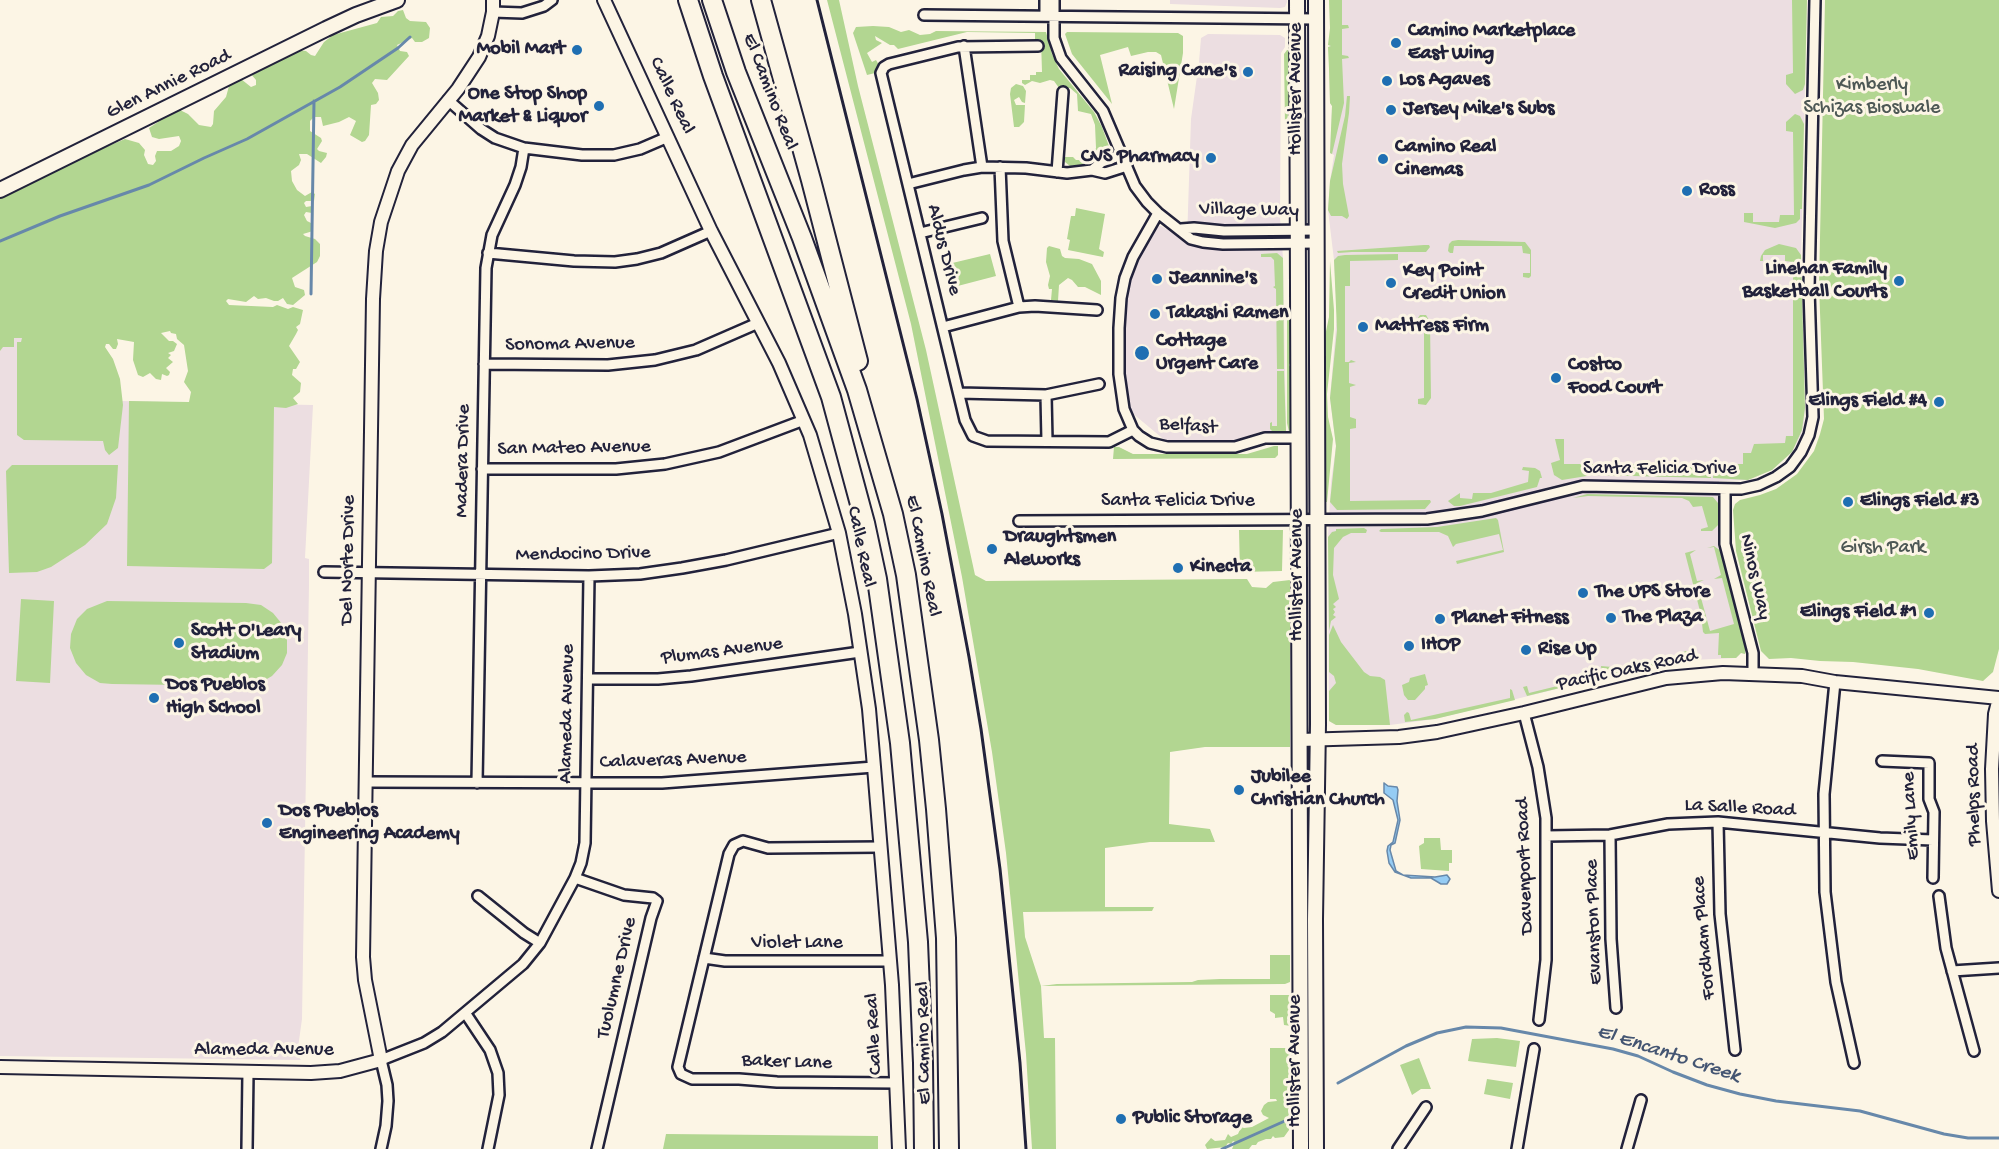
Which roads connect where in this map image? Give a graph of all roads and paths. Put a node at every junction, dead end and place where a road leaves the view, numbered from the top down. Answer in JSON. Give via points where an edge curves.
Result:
{"nodes":[{"id":1,"x":376,"y":0,"type":"edge"},
{"id":2,"x":397,"y":0,"type":"edge"},
{"id":3,"x":552,"y":0,"type":"edge"},
{"id":4,"x":604,"y":0,"type":"edge"},
{"id":5,"x":683,"y":0,"type":"edge"},
{"id":6,"x":688,"y":0,"type":"edge"},
{"id":7,"x":712,"y":0,"type":"edge"},
{"id":8,"x":761,"y":0,"type":"edge"},
{"id":9,"x":1045,"y":0,"type":"edge"},
{"id":10,"x":1054,"y":0,"type":"edge"},
{"id":11,"x":1297,"y":0,"type":"edge"},
{"id":12,"x":1316,"y":0,"type":"edge"},
{"id":13,"x":1815,"y":0,"type":"edge"},
{"id":14,"x":493,"y":6,"type":"edge"},
{"id":15,"x":356,"y":15,"type":"junction"},
{"id":16,"x":924,"y":15,"type":"dead end"},
{"id":17,"x":1049,"y":16,"type":"junction"},
{"id":18,"x":1298,"y":19,"type":"junction"},
{"id":19,"x":1316,"y":20,"type":"junction"},
{"id":20,"x":964,"y":46,"type":"junction"},
{"id":21,"x":1038,"y":46,"type":"dead end"},
{"id":22,"x":713,"y":75,"type":"junction"},
{"id":23,"x":1063,"y":92,"type":"dead end"},
{"id":24,"x":448,"y":100,"type":"junction"},
{"id":25,"x":668,"y":137,"type":"junction"},
{"id":26,"x":524,"y":148,"type":"junction"},
{"id":27,"x":1122,"y":155,"type":"junction"},
{"id":28,"x":1127,"y":166,"type":"junction"},
{"id":29,"x":982,"y":167,"type":"junction"},
{"id":30,"x":1000,"y":167,"type":"junction"},
{"id":31,"x":1092,"y":170,"type":"junction"},
{"id":32,"x":1057,"y":172,"type":"junction"},
{"id":33,"x":908,"y":184,"type":"junction"},
{"id":34,"x":0,"y":190,"type":"edge"},
{"id":35,"x":1158,"y":213,"type":"junction"},
{"id":36,"x":982,"y":218,"type":"dead end"},
{"id":37,"x":711,"y":231,"type":"junction"},
{"id":38,"x":920,"y":233,"type":"junction"},
{"id":39,"x":1318,"y":236,"type":"junction"},
{"id":40,"x":1299,"y":237,"type":"junction"},
{"id":41,"x":488,"y":254,"type":"junction"},
{"id":42,"x":1019,"y":307,"type":"junction"},
{"id":43,"x":1097,"y":310,"type":"dead end"},
{"id":44,"x":758,"y":322,"type":"junction"},
{"id":45,"x":943,"y":327,"type":"junction"},
{"id":46,"x":484,"y":364,"type":"junction"},
{"id":47,"x":1099,"y":384,"type":"dead end"},
{"id":48,"x":959,"y":393,"type":"junction"},
{"id":49,"x":1046,"y":394,"type":"junction"},
{"id":50,"x":804,"y":420,"type":"junction"},
{"id":51,"x":1133,"y":430,"type":"junction"},
{"id":52,"x":973,"y":436,"type":"joint"},
{"id":53,"x":1300,"y":438,"type":"junction"},
{"id":54,"x":1047,"y":441,"type":"junction"},
{"id":55,"x":879,"y":463,"type":"junction"},
{"id":56,"x":482,"y":469,"type":"junction"},
{"id":57,"x":1725,"y":489,"type":"junction"},
{"id":58,"x":1300,"y":520,"type":"junction"},
{"id":59,"x":1317,"y":520,"type":"junction"},
{"id":60,"x":1019,"y":521,"type":"dead end"},
{"id":61,"x":839,"y":532,"type":"junction"},
{"id":62,"x":324,"y":572,"type":"dead end"},
{"id":63,"x":369,"y":572,"type":"junction"},
{"id":64,"x":481,"y":574,"type":"junction"},
{"id":65,"x":589,"y":576,"type":"junction"},
{"id":66,"x":860,"y":652,"type":"junction"},
{"id":67,"x":1753,"y":673,"type":"junction"},
{"id":68,"x":588,"y":679,"type":"junction"},
{"id":69,"x":1836,"y":682,"type":"junction"},
{"id":70,"x":1999,"y":698,"type":"edge"},
{"id":71,"x":1524,"y":713,"type":"junction"},
{"id":72,"x":1300,"y":740,"type":"junction"},
{"id":73,"x":1318,"y":740,"type":"junction"},
{"id":74,"x":1882,"y":761,"type":"dead end"},
{"id":75,"x":874,"y":767,"type":"junction"},
{"id":76,"x":366,"y":782,"type":"junction"},
{"id":77,"x":477,"y":783,"type":"junction"},
{"id":78,"x":586,"y":783,"type":"junction"},
{"id":79,"x":1718,"y":822,"type":"junction"},
{"id":80,"x":1823,"y":832,"type":"junction"},
{"id":81,"x":1610,"y":835,"type":"junction"},
{"id":82,"x":1546,"y":836,"type":"junction"},
{"id":83,"x":1934,"y":840,"type":"junction"},
{"id":84,"x":881,"y":848,"type":"junction"},
{"id":85,"x":575,"y":878,"type":"junction"},
{"id":86,"x":1933,"y":878,"type":"dead end"},
{"id":87,"x":1999,"y":891,"type":"edge"},
{"id":88,"x":478,"y":896,"type":"dead end"},
{"id":89,"x":1939,"y":896,"type":"dead end"},
{"id":90,"x":540,"y":943,"type":"junction"},
{"id":91,"x":704,"y":958,"type":"junction"},
{"id":92,"x":890,"y":961,"type":"junction"},
{"id":93,"x":1999,"y":968,"type":"edge"},
{"id":94,"x":1952,"y":971,"type":"junction"},
{"id":95,"x":1616,"y":1008,"type":"dead end"},
{"id":96,"x":466,"y":1014,"type":"junction"},
{"id":97,"x":1539,"y":1020,"type":"dead end"},
{"id":98,"x":1534,"y":1049,"type":"dead end"},
{"id":99,"x":1735,"y":1050,"type":"dead end"},
{"id":100,"x":1974,"y":1051,"type":"dead end"},
{"id":101,"x":381,"y":1060,"type":"junction"},
{"id":102,"x":1854,"y":1063,"type":"dead end"},
{"id":103,"x":0,"y":1067,"type":"edge"},
{"id":104,"x":248,"y":1072,"type":"junction"},
{"id":105,"x":897,"y":1083,"type":"junction"},
{"id":106,"x":1641,"y":1100,"type":"dead end"},
{"id":107,"x":1426,"y":1107,"type":"dead end"},
{"id":108,"x":247,"y":1149,"type":"edge"},
{"id":109,"x":381,"y":1149,"type":"edge"},
{"id":110,"x":488,"y":1149,"type":"edge"},
{"id":111,"x":597,"y":1149,"type":"edge"},
{"id":112,"x":899,"y":1149,"type":"edge"},
{"id":113,"x":924,"y":1149,"type":"edge"},
{"id":114,"x":948,"y":1149,"type":"edge"},
{"id":115,"x":1301,"y":1149,"type":"edge"},
{"id":116,"x":1316,"y":1149,"type":"edge"},
{"id":117,"x":1398,"y":1149,"type":"edge"},
{"id":118,"x":1517,"y":1149,"type":"edge"},
{"id":119,"x":1627,"y":1149,"type":"edge"}],
"edges":[{"from":1,"to":15,"type":"main road","name":"Glen Annie Road"},
{"from":2,"to":15,"type":"main road","name":"Glen Annie Road"},
{"from":3,"to":14,"type":"street","via":[[522,13]]},
{"from":4,"to":25,"type":"street","name":"Calle Real"},
{"from":5,"to":22,"type":"highway"},
{"from":6,"to":22,"type":"highway","name":"El Camino Real"},
{"from":7,"to":55,"type":"highway","name":"El Camino Real","via":[[818,281]]},
{"from":8,"to":55,"type":"highway","via":[[859,364]]},
{"from":9,"to":17,"type":"street"},
{"from":10,"to":17,"type":"street"},
{"from":11,"to":18,"type":"main road","name":"Hollister Avenue"},
{"from":12,"to":19,"type":"main road","name":"Hollister Avenue"},
{"from":13,"to":57,"type":"street","name":"Santa Felicia Drive","via":[[1809,289],[1812,426],[1801,452],[1783,472],[1759,485]]},
{"from":14,"to":24,"type":"street","name":"Del Norte Drive","via":[[488,36],[479,57]]},
{"from":15,"to":34,"type":"main road","name":"Glen Annie Road"},
{"from":16,"to":17,"type":"street"},
{"from":17,"to":18,"type":"street"},
{"from":17,"to":27,"type":"street","name":"Village Way","via":[[1057,49],[1103,111]]},
{"from":18,"to":19,"type":"street"},
{"from":18,"to":40,"type":"main road","name":"Hollister Avenue"},
{"from":19,"to":39,"type":"main road","name":"Hollister Avenue"},
{"from":20,"to":21,"type":"street"},
{"from":20,"to":29,"type":"street"},
{"from":20,"to":33,"type":"street","name":"Aldus Drive","via":[[892,63],[882,71]]},
{"from":22,"to":113,"type":"highway","name":"El Camino Real","via":[[831,397],[877,579],[900,743],[918,942]]},
{"from":23,"to":32,"type":"street"},
{"from":24,"to":26,"type":"street","via":[[495,138]]},
{"from":24,"to":63,"type":"street","name":"Del Norte Drive","via":[[412,145],[398,171],[377,242]]},
{"from":25,"to":26,"type":"street","via":[[614,155]]},
{"from":25,"to":37,"type":"street","name":"Calle Real"},
{"from":26,"to":41,"type":"street","name":"Madera Drive","via":[[518,177]]},
{"from":27,"to":28,"type":"street","name":"Village Way"},
{"from":27,"to":31,"type":"street"},
{"from":28,"to":31,"type":"street","via":[[1105,173]]},
{"from":28,"to":35,"type":"street","name":"Village Way","via":[[1140,194]]},
{"from":29,"to":30,"type":"street"},
{"from":29,"to":33,"type":"street"},
{"from":30,"to":32,"type":"street"},
{"from":30,"to":42,"type":"street","via":[[1003,241]]},
{"from":31,"to":32,"type":"street"},
{"from":33,"to":38,"type":"street","name":"Aldus Drive"},
{"from":35,"to":40,"type":"street","name":"Village Way","via":[[1191,239],[1210,243]]},
{"from":35,"to":51,"type":"street","via":[[1133,257],[1121,298],[1119,374],[1124,410]]},
{"from":36,"to":38,"type":"street"},
{"from":37,"to":41,"type":"street","via":[[661,253],[615,262]]},
{"from":37,"to":44,"type":"street","name":"Calle Real"},
{"from":38,"to":45,"type":"street","name":"Aldus Drive"},
{"from":39,"to":40,"type":"street","name":"Village Way"},
{"from":39,"to":59,"type":"main road","name":"Hollister Avenue"},
{"from":40,"to":53,"type":"main road","name":"Hollister Avenue"},
{"from":41,"to":46,"type":"street","name":"Madera Drive"},
{"from":42,"to":43,"type":"street"},
{"from":42,"to":45,"type":"street"},
{"from":44,"to":46,"type":"street","name":"Sonoma Avenue","via":[[696,350],[655,360],[608,365]]},
{"from":44,"to":50,"type":"street","name":"Calle Real"},
{"from":45,"to":48,"type":"street","name":"Aldus Drive"},
{"from":46,"to":56,"type":"street","name":"Madera Drive"},
{"from":47,"to":49,"type":"street"},
{"from":48,"to":49,"type":"street"},
{"from":48,"to":52,"type":"street","name":"Aldus Drive"},
{"from":49,"to":54,"type":"street"},
{"from":50,"to":56,"type":"street","name":"San Mateo Avenue","via":[[719,452],[665,464],[616,469]]},
{"from":50,"to":61,"type":"street","name":"Calle Real"},
{"from":51,"to":53,"type":"street","name":"Belfast","via":[[1150,443],[1167,447],[1238,447],[1265,438]]},
{"from":51,"to":54,"type":"street","name":"Belfast","via":[[1112,441]]},
{"from":52,"to":54,"type":"street","name":"Belfast","via":[[987,441]]},
{"from":53,"to":58,"type":"main road","name":"Hollister Avenue"},
{"from":55,"to":114,"type":"highway","name":"El Camino Real","via":[[906,575],[936,809],[945,938]]},
{"from":56,"to":64,"type":"street","name":"Madera Drive"},
{"from":57,"to":59,"type":"street","name":"Santa Felicia Drive","via":[[1583,486],[1441,518]]},
{"from":57,"to":67,"type":"street","name":"Ninos Way","via":[[1725,544],[1753,653]]},
{"from":58,"to":59,"type":"street","name":"Santa Felicia Drive"},
{"from":58,"to":60,"type":"street","name":"Santa Felicia Drive"},
{"from":58,"to":72,"type":"main road","name":"Hollister Avenue"},
{"from":59,"to":73,"type":"main road","name":"Hollister Avenue"},
{"from":61,"to":65,"type":"street","name":"Mendocino Drive","via":[[682,568]]},
{"from":61,"to":66,"type":"street","name":"Calle Real"},
{"from":62,"to":63,"type":"street","name":"Mendocino Drive"},
{"from":63,"to":64,"type":"street","name":"Mendocino Drive"},
{"from":63,"to":76,"type":"street","name":"Del Norte Drive"},
{"from":64,"to":65,"type":"street","name":"Mendocino Drive"},
{"from":64,"to":77,"type":"street","name":"Madera Drive"},
{"from":65,"to":68,"type":"street","name":"Alameda Avenue"},
{"from":66,"to":68,"type":"street","name":"Plumas Avenue","via":[[690,676]]},
{"from":66,"to":75,"type":"street","name":"Calle Real"},
{"from":67,"to":69,"type":"street","name":"Pacific Oaks Road"},
{"from":67,"to":71,"type":"street","name":"Pacific Oaks Road","via":[[1666,678]]},
{"from":68,"to":78,"type":"street","name":"Alameda Avenue"},
{"from":69,"to":70,"type":"street","name":"Pacific Oaks Road"},
{"from":69,"to":80,"type":"street"},
{"from":70,"to":87,"type":"street","name":"Phelps Road","via":[[1992,769]]},
{"from":71,"to":73,"type":"street","name":"Pacific Oaks Road","via":[[1399,737]]},
{"from":71,"to":82,"type":"street","name":"Davenport Road","via":[[1539,774]]},
{"from":72,"to":73,"type":"street","name":"Pacific Oaks Road"},
{"from":72,"to":115,"type":"main road","name":"Hollister Avenue"},
{"from":73,"to":116,"type":"main road","name":"Hollister Avenue"},
{"from":74,"to":83,"type":"street","name":"Emily Lane","via":[[1929,763]]},
{"from":75,"to":78,"type":"street","name":"Calaveras Avenue","via":[[662,783]]},
{"from":75,"to":84,"type":"street","name":"Calle Real"},
{"from":76,"to":77,"type":"street","name":"Calaveras Avenue"},
{"from":76,"to":101,"type":"street","name":"Del Norte Drive","via":[[363,968]]},
{"from":77,"to":78,"type":"street","name":"Calaveras Avenue"},
{"from":78,"to":85,"type":"street","name":"Alameda Avenue","via":[[585,848]]},
{"from":79,"to":80,"type":"street","name":"La Salle Road"},
{"from":79,"to":81,"type":"street","name":"La Salle Road","via":[[1668,824]]},
{"from":79,"to":99,"type":"street","name":"Fordham Place","via":[[1719,914]]},
{"from":80,"to":83,"type":"street","name":"La Salle Road"},
{"from":80,"to":102,"type":"street","via":[[1830,945]]},
{"from":81,"to":82,"type":"street","name":"La Salle Road"},
{"from":81,"to":95,"type":"street","name":"Evanston Place"},
{"from":82,"to":97,"type":"street","name":"Davenport Road","via":[[1546,960]]},
{"from":83,"to":86,"type":"street","name":"Emily Lane"},
{"from":84,"to":91,"type":"street","via":[[768,848],[749,841],[738,842],[729,854]]},
{"from":84,"to":92,"type":"street","name":"Calle Real"},
{"from":85,"to":90,"type":"street","name":"Alameda Avenue"},
{"from":85,"to":111,"type":"street","name":"Tuolumne Drive","via":[[624,895],[657,900]]},
{"from":88,"to":90,"type":"street"},
{"from":89,"to":94,"type":"street"},
{"from":90,"to":96,"type":"street","name":"Alameda Avenue","via":[[523,964]]},
{"from":91,"to":92,"type":"street","name":"Violet Lane","via":[[725,962]]},
{"from":91,"to":105,"type":"street","name":"Baker Lane","via":[[678,1061],[679,1071],[685,1077]]},
{"from":92,"to":105,"type":"street","name":"Calle Real"},
{"from":93,"to":94,"type":"street"},
{"from":94,"to":100,"type":"street"},
{"from":96,"to":101,"type":"street","name":"Alameda Avenue","via":[[424,1043]]},
{"from":96,"to":110,"type":"street","via":[[490,1050],[498,1073],[500,1095]]},
{"from":98,"to":118,"type":"street"},
{"from":101,"to":104,"type":"street","name":"Alameda Avenue","via":[[326,1072]]},
{"from":101,"to":109,"type":"street","name":"Del Norte Drive","via":[[388,1101]]},
{"from":103,"to":104,"type":"street","name":"Alameda Avenue"},
{"from":104,"to":108,"type":"street"},
{"from":105,"to":112,"type":"street","name":"Calle Real"},
{"from":106,"to":119,"type":"street"},
{"from":107,"to":117,"type":"street"}]}
